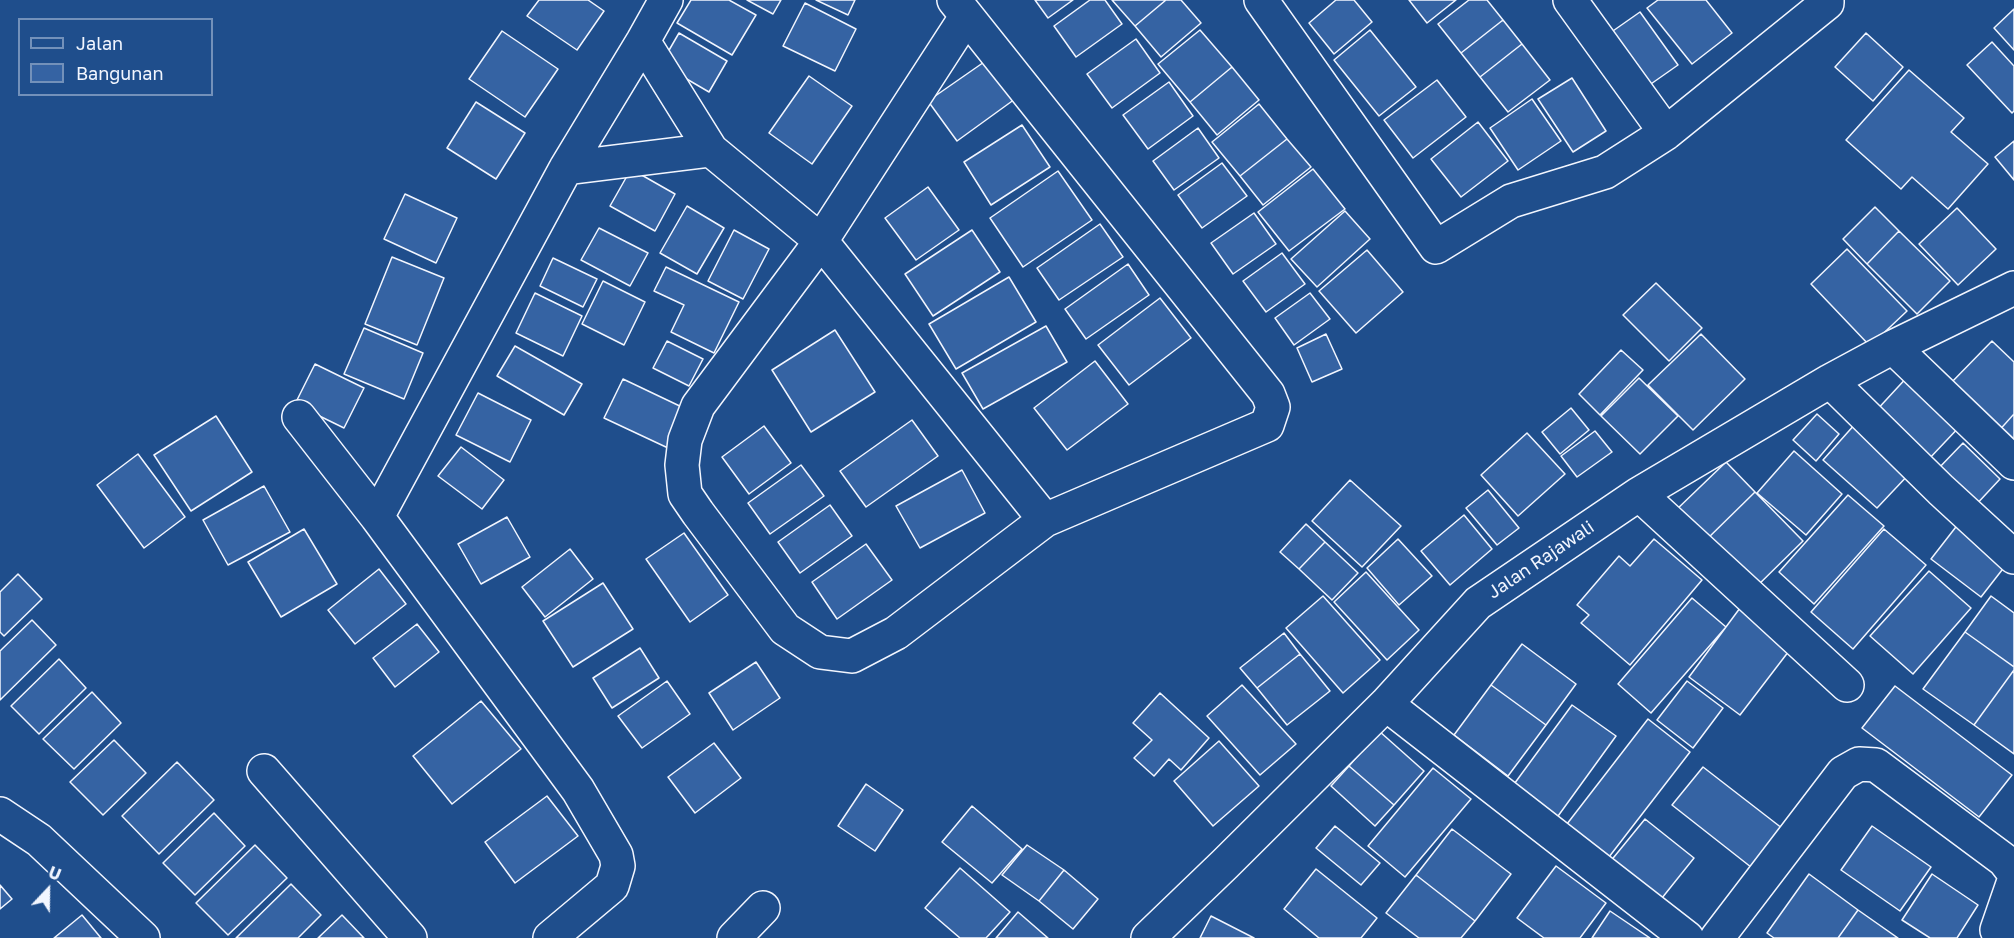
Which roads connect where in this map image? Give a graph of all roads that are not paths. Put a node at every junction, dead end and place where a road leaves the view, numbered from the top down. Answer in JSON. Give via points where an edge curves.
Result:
{"nodes":[{"id":1,"x":666,"y":0,"type":"edge"},
{"id":2,"x":1261,"y":0,"type":"edge"},
{"id":3,"x":1570,"y":0,"type":"edge"},
{"id":4,"x":1827,"y":0,"type":"edge"},
{"id":5,"x":960,"y":8,"type":"edge"},
{"id":6,"x":643,"y":41,"type":"junction"},
{"id":7,"x":1666,"y":133,"type":"junction"},
{"id":8,"x":711,"y":150,"type":"junction"},
{"id":9,"x":566,"y":168,"type":"junction"},
{"id":10,"x":821,"y":242,"type":"junction"},
{"id":11,"x":2014,"y":288,"type":"edge"},
{"id":12,"x":1893,"y":347,"type":"junction"},
{"id":13,"x":1830,"y":381,"type":"junction"},
{"id":14,"x":299,"y":417,"type":"dead end"},
{"id":15,"x":2014,"y":463,"type":"edge"},
{"id":16,"x":1639,"y":494,"type":"junction"},
{"id":17,"x":377,"y":517,"type":"junction"},
{"id":18,"x":1045,"y":520,"type":"junction"},
{"id":19,"x":2014,"y":557,"type":"edge"},
{"id":20,"x":1847,"y":685,"type":"dead end"},
{"id":21,"x":1386,"y":704,"type":"junction"},
{"id":22,"x":264,"y":771,"type":"dead end"},
{"id":23,"x":0,"y":814,"type":"edge"},
{"id":24,"x":2014,"y":873,"type":"edge"},
{"id":25,"x":2014,"y":881,"type":"edge"},
{"id":26,"x":763,"y":908,"type":"dead end"},
{"id":27,"x":143,"y":938,"type":"edge"},
{"id":28,"x":410,"y":938,"type":"edge"},
{"id":29,"x":550,"y":938,"type":"edge"},
{"id":30,"x":734,"y":938,"type":"edge"},
{"id":31,"x":1148,"y":938,"type":"edge"},
{"id":32,"x":1687,"y":938,"type":"edge"},
{"id":33,"x":1717,"y":938,"type":"edge"},
{"id":34,"x":2001,"y":938,"type":"edge"}],
"edges":[{"from":1,"to":6,"type":"street"},
{"from":2,"to":7,"type":"street","via":[[1436,247],[1511,201],[1605,172]]},
{"from":3,"to":7,"type":"street"},
{"from":4,"to":7,"type":"street"},
{"from":5,"to":10,"type":"street"},
{"from":5,"to":18,"type":"street","via":[[1268,394],[1273,407],[1267,425]]},
{"from":6,"to":8,"type":"street"},
{"from":6,"to":9,"type":"street"},
{"from":8,"to":9,"type":"street"},
{"from":8,"to":10,"type":"street"},
{"from":9,"to":17,"type":"street"},
{"from":10,"to":18,"type":"street"},
{"from":10,"to":18,"type":"street","via":[[698,406],[685,440],[682,465],[685,494],[785,629],[820,652],[852,656],[896,633]]},
{"from":11,"to":12,"type":"street","name":"Jalan Rajawali"},
{"from":12,"to":13,"type":"street","name":"Jalan Rajawali"},
{"from":12,"to":15,"type":"street"},
{"from":13,"to":16,"type":"street","name":"Jalan Rajawali"},
{"from":13,"to":19,"type":"street"},
{"from":14,"to":17,"type":"street"},
{"from":16,"to":20,"type":"street"},
{"from":16,"to":21,"type":"street","name":"Jalan Rajawali","via":[[1478,603]]},
{"from":17,"to":29,"type":"street","via":[[578,789],[616,855],[618,866],[612,886]]},
{"from":21,"to":31,"type":"street","name":"Jalan Rajawali"},
{"from":21,"to":32,"type":"street"},
{"from":22,"to":28,"type":"street"},
{"from":23,"to":27,"type":"street","via":[[39,840]]},
{"from":24,"to":33,"type":"street","via":[[2004,860],[1876,765],[1859,764],[1843,773]]},
{"from":25,"to":34,"type":"street","via":[[1997,930]]},
{"from":26,"to":30,"type":"street"}]}
